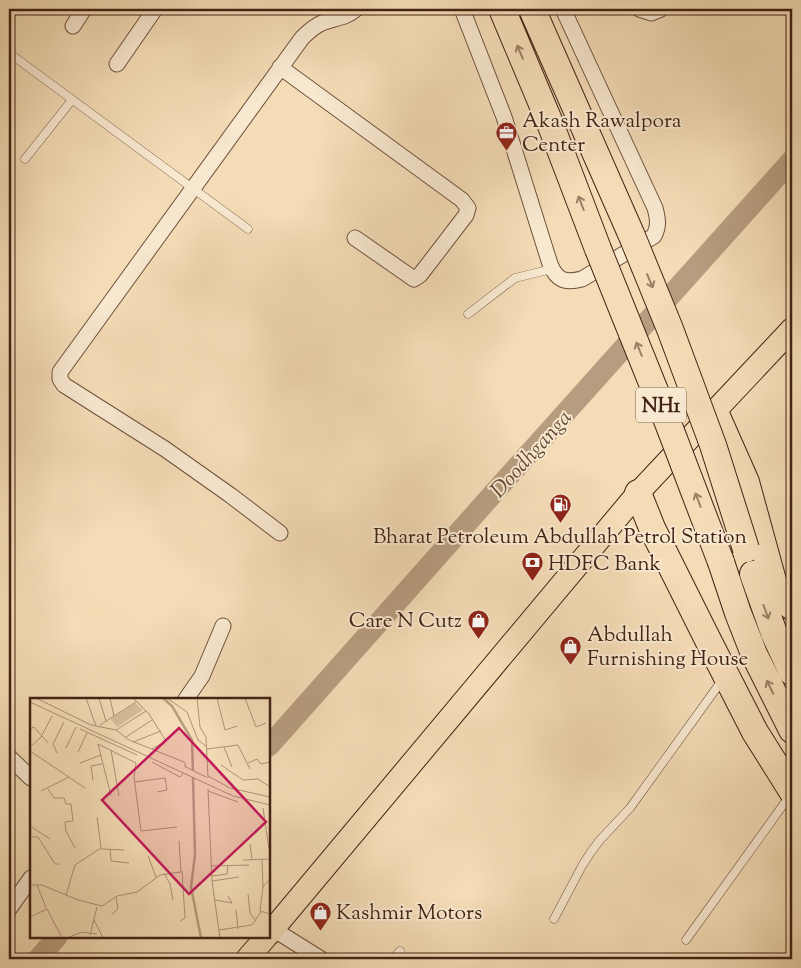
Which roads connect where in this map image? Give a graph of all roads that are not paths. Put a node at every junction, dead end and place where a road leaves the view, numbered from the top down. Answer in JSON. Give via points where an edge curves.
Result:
{"nodes":[{"id":1,"x":84,"y":9,"type":"edge"},
{"id":2,"x":155,"y":9,"type":"edge"},
{"id":3,"x":356,"y":9,"type":"edge"},
{"id":4,"x":462,"y":9,"type":"edge"},
{"id":5,"x":502,"y":9,"type":"edge"},
{"id":6,"x":532,"y":9,"type":"edge"},
{"id":7,"x":563,"y":9,"type":"edge"},
{"id":8,"x":639,"y":9,"type":"edge"},
{"id":9,"x":661,"y":9,"type":"edge"},
{"id":10,"x":72,"y":26,"type":"dead end"},
{"id":11,"x":9,"y":53,"type":"edge"},
{"id":12,"x":117,"y":64,"type":"dead end"},
{"id":13,"x":280,"y":67,"type":"junction"},
{"id":14,"x":72,"y":100,"type":"junction"},
{"id":15,"x":25,"y":159,"type":"dead end"},
{"id":16,"x":193,"y":187,"type":"junction"},
{"id":17,"x":248,"y":229,"type":"dead end"},
{"id":18,"x":355,"y":238,"type":"dead end"},
{"id":19,"x":552,"y":269,"type":"junction"},
{"id":20,"x":468,"y":314,"type":"dead end"},
{"id":21,"x":792,"y":329,"type":"edge"},
{"id":22,"x":716,"y":412,"type":"junction"},
{"id":23,"x":638,"y":493,"type":"junction"},
{"id":24,"x":280,"y":533,"type":"dead end"},
{"id":25,"x":792,"y":607,"type":"edge"},
{"id":26,"x":223,"y":626,"type":"dead end"},
{"id":27,"x":792,"y":672,"type":"edge"},
{"id":28,"x":726,"y":676,"type":"junction"},
{"id":29,"x":187,"y":698,"type":"edge"},
{"id":30,"x":792,"y":730,"type":"edge"},
{"id":31,"x":9,"y":758,"type":"edge"},
{"id":32,"x":30,"y":777,"type":"edge"},
{"id":33,"x":792,"y":792,"type":"edge"},
{"id":34,"x":30,"y":879,"type":"edge"},
{"id":35,"x":9,"y":909,"type":"edge"},
{"id":36,"x":554,"y":920,"type":"dead end"},
{"id":37,"x":270,"y":933,"type":"edge"},
{"id":38,"x":266,"y":938,"type":"edge"},
{"id":39,"x":686,"y":940,"type":"dead end"},
{"id":40,"x":400,"y":951,"type":"dead end"},
{"id":41,"x":247,"y":959,"type":"edge"},
{"id":42,"x":321,"y":959,"type":"edge"},
{"id":43,"x":393,"y":959,"type":"edge"}],
"edges":[{"from":1,"to":10,"type":"street"},
{"from":2,"to":12,"type":"street"},
{"from":3,"to":13,"type":"street","via":[[351,14],[311,29]]},
{"from":4,"to":19,"type":"street","via":[[504,117]]},
{"from":30,"to":5,"type":"highway","number":"NH1","one_way":true,"bridge":true,"via":[[754,654],[668,423]]},
{"from":6,"to":27,"type":"highway","number":"NH1","one_way":true,"bridge":true,"via":[[670,329],[714,445],[760,596]]},
{"from":7,"to":19,"type":"street","via":[[655,208],[658,229],[654,236],[582,279],[564,280]]},
{"from":8,"to":9,"type":"street","via":[[651,13]]},
{"from":11,"to":14,"type":"lane"},
{"from":13,"to":16,"type":"street"},
{"from":13,"to":18,"type":"street","via":[[462,200],[468,208],[466,215],[414,280]]},
{"from":14,"to":15,"type":"lane"},
{"from":14,"to":16,"type":"lane"},
{"from":16,"to":17,"type":"lane"},
{"from":16,"to":24,"type":"street","via":[[63,366],[60,379],[64,385],[165,449]]},
{"from":19,"to":20,"type":"lane","via":[[515,278]]},
{"from":21,"to":22,"type":"main road"},
{"from":22,"to":23,"type":"main road"},
{"from":22,"to":25,"type":"highway","via":[[746,482],[774,588]]},
{"from":23,"to":28,"type":"highway","via":[[652,528]]},
{"from":23,"to":37,"type":"main road"},
{"from":26,"to":29,"type":"street","via":[[202,676]]},
{"from":28,"to":33,"type":"highway"},
{"from":28,"to":36,"type":"lane","via":[[630,808],[591,852]]},
{"from":31,"to":32,"type":"street"},
{"from":33,"to":39,"type":"lane"},
{"from":34,"to":35,"type":"street"},
{"from":37,"to":42,"type":"street"},
{"from":38,"to":41,"type":"main road"},
{"from":40,"to":43,"type":"lane"}]}
